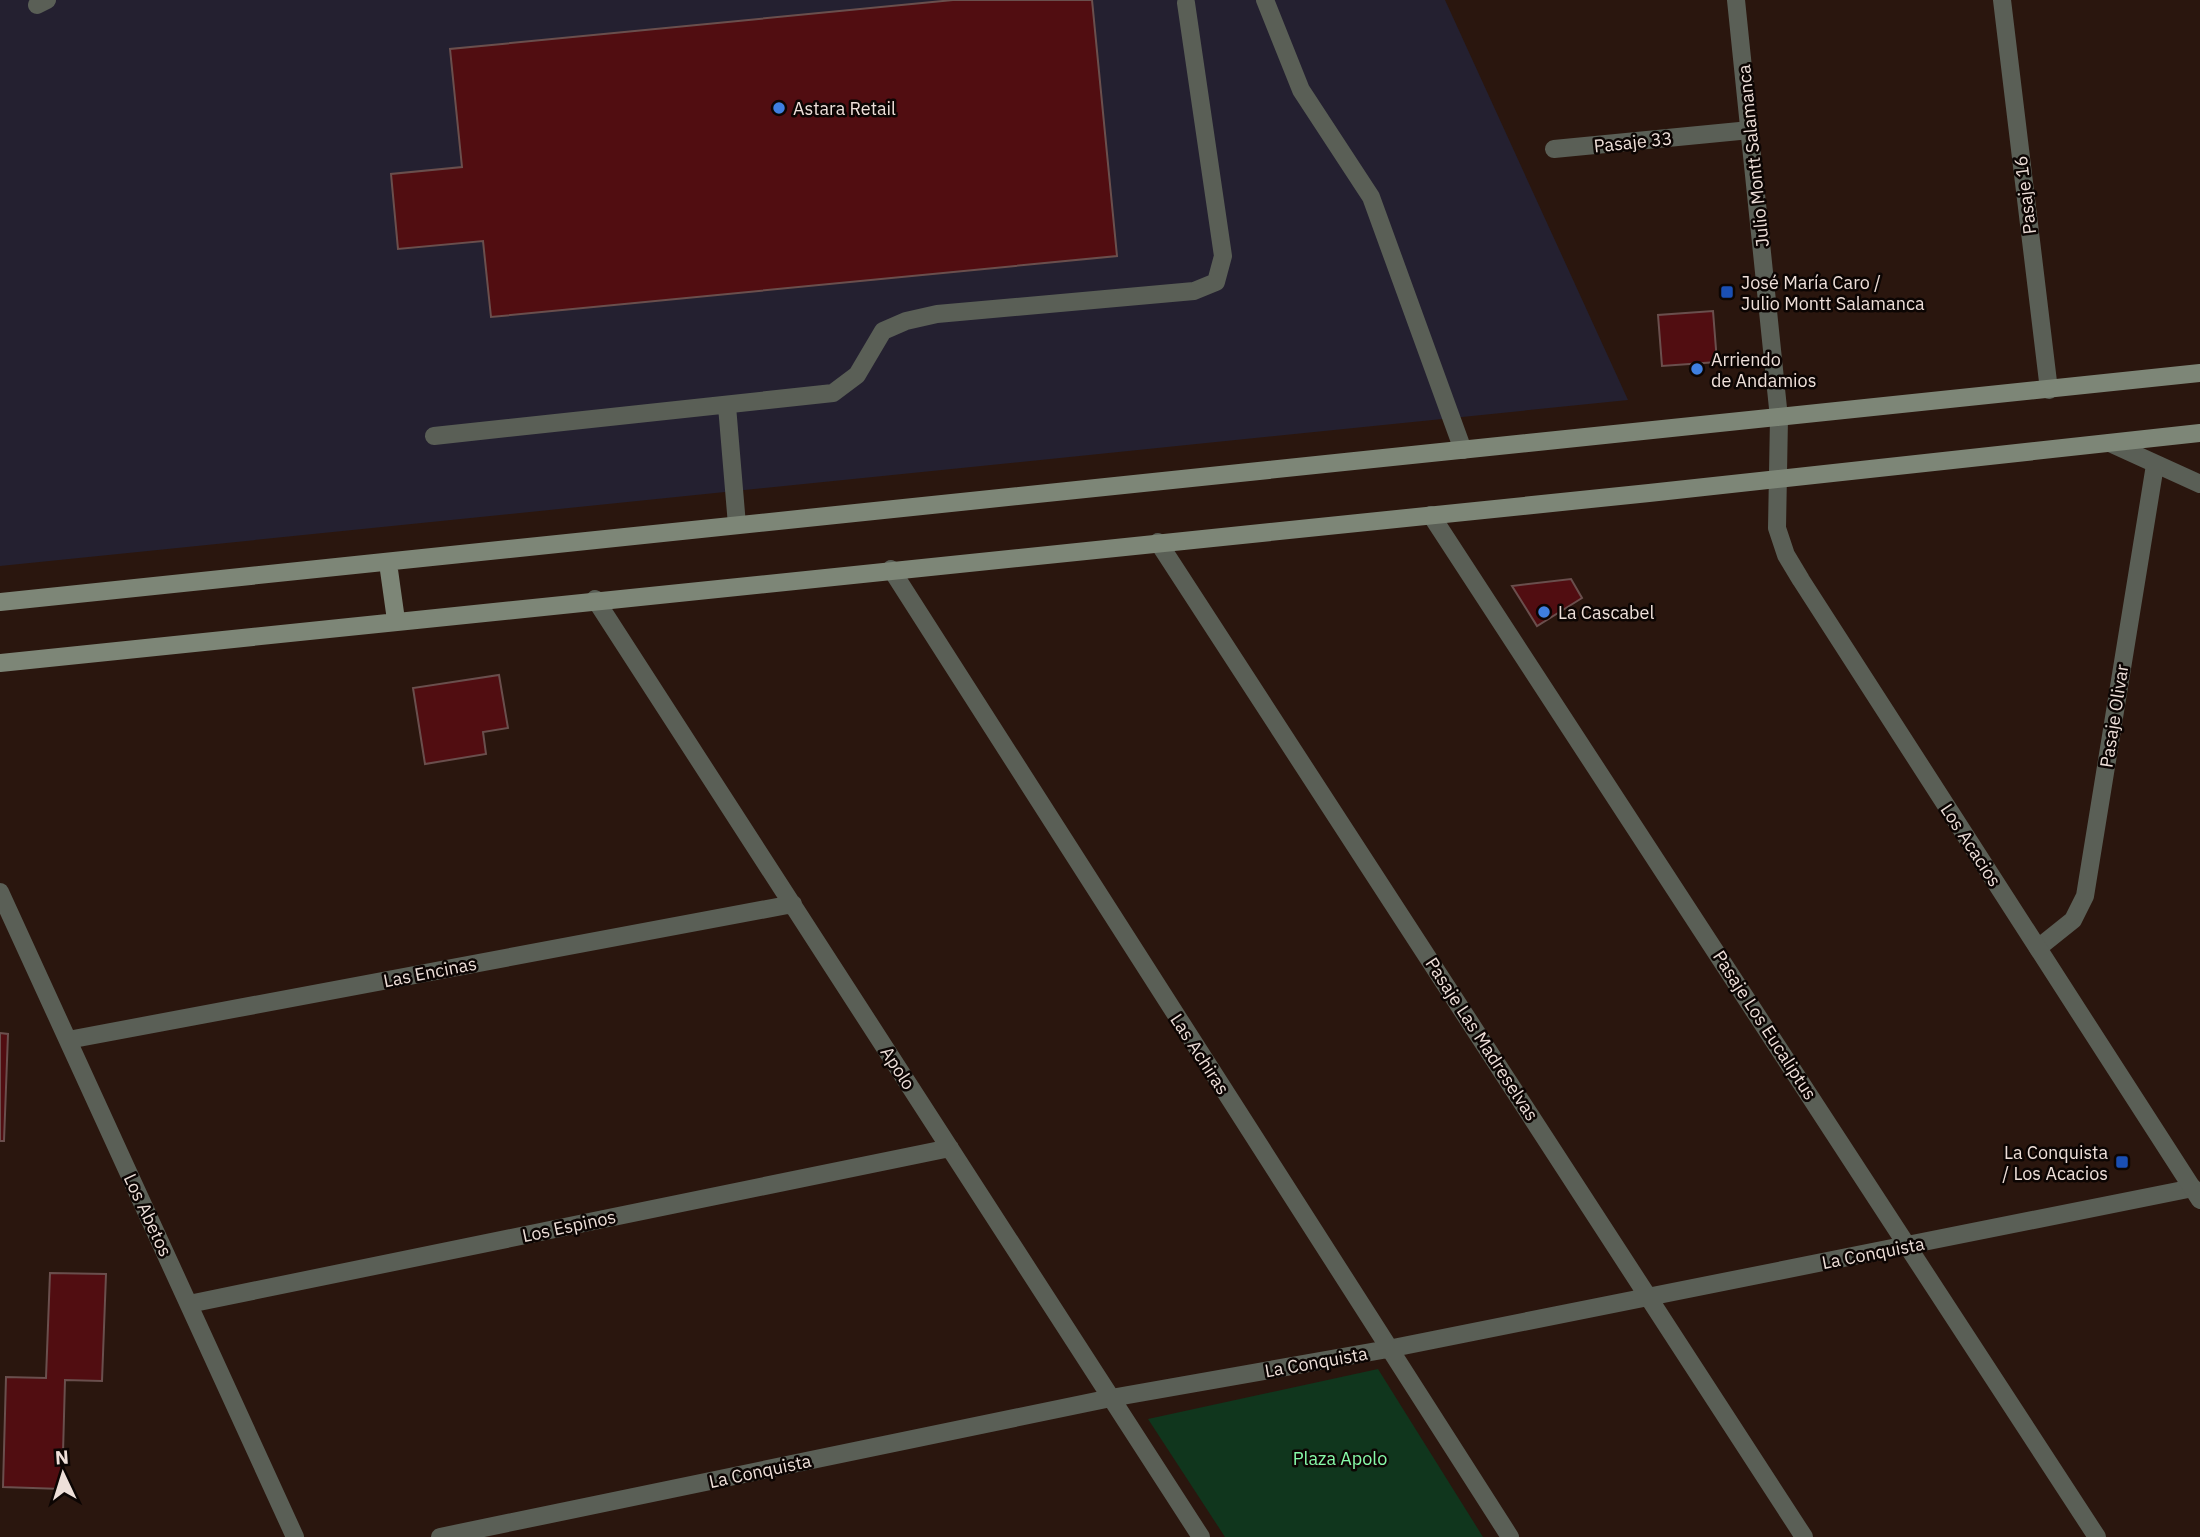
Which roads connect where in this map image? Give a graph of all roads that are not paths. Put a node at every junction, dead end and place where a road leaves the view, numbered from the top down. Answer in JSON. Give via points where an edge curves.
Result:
{"nodes":[{"id":1,"x":1265,"y":0,"type":"edge"},
{"id":2,"x":1736,"y":0,"type":"edge"},
{"id":3,"x":2002,"y":0,"type":"edge"},
{"id":4,"x":1186,"y":3,"type":"dead end"},
{"id":5,"x":1750,"y":130,"type":"junction"},
{"id":6,"x":1554,"y":149,"type":"dead end"},
{"id":7,"x":2200,"y":373,"type":"edge"},
{"id":8,"x":2049,"y":390,"type":"junction"},
{"id":9,"x":727,"y":405,"type":"junction"},
{"id":10,"x":1780,"y":418,"type":"junction"},
{"id":11,"x":2200,"y":433,"type":"edge"},
{"id":12,"x":433,"y":436,"type":"dead end"},
{"id":13,"x":2110,"y":443,"type":"junction"},
{"id":14,"x":1464,"y":450,"type":"junction"},
{"id":15,"x":2155,"y":465,"type":"junction"},
{"id":16,"x":1777,"y":479,"type":"junction"},
{"id":17,"x":2200,"y":484,"type":"edge"},
{"id":18,"x":1431,"y":515,"type":"junction"},
{"id":19,"x":737,"y":525,"type":"junction"},
{"id":20,"x":1158,"y":542,"type":"junction"},
{"id":21,"x":388,"y":563,"type":"junction"},
{"id":22,"x":891,"y":569,"type":"junction"},
{"id":23,"x":595,"y":599,"type":"junction"},
{"id":24,"x":0,"y":602,"type":"edge"},
{"id":25,"x":396,"y":620,"type":"junction"},
{"id":26,"x":0,"y":663,"type":"edge"},
{"id":27,"x":0,"y":892,"type":"edge"},
{"id":28,"x":793,"y":904,"type":"junction"},
{"id":29,"x":2038,"y":948,"type":"junction"},
{"id":30,"x":68,"y":1041,"type":"junction"},
{"id":31,"x":950,"y":1148,"type":"junction"},
{"id":32,"x":2196,"y":1194,"type":"edge"},
{"id":33,"x":1909,"y":1245,"type":"junction"},
{"id":34,"x":1650,"y":1297,"type":"junction"},
{"id":35,"x":189,"y":1304,"type":"junction"},
{"id":36,"x":1388,"y":1349,"type":"junction"},
{"id":37,"x":1111,"y":1398,"type":"junction"},
{"id":38,"x":295,"y":1537,"type":"edge"},
{"id":39,"x":440,"y":1537,"type":"edge"},
{"id":40,"x":1201,"y":1537,"type":"edge"},
{"id":41,"x":1510,"y":1537,"type":"edge"},
{"id":42,"x":1804,"y":1537,"type":"edge"},
{"id":43,"x":2097,"y":1537,"type":"edge"}],
"edges":[{"from":1,"to":14,"type":"street","via":[[1301,90],[1371,197]]},
{"from":2,"to":5,"type":"street","name":"Julio Montt Salamanca"},
{"from":3,"to":8,"type":"street","name":"Pasaje 16"},
{"from":4,"to":9,"type":"street","via":[[1223,256],[1216,282],[1194,291],[937,313],[883,331],[857,374],[832,393]]},
{"from":5,"to":6,"type":"street","name":"Pasaje 33"},
{"from":5,"to":10,"type":"street","name":"Julio Montt Salamanca"},
{"from":7,"to":8,"type":"main road"},
{"from":8,"to":10,"type":"main road"},
{"from":9,"to":12,"type":"street"},
{"from":9,"to":19,"type":"street"},
{"from":10,"to":14,"type":"main road"},
{"from":10,"to":16,"type":"street","name":"Julio Montt Salamanca"},
{"from":11,"to":13,"type":"main road"},
{"from":13,"to":15,"type":"street"},
{"from":13,"to":16,"type":"main road"},
{"from":14,"to":19,"type":"main road"},
{"from":15,"to":17,"type":"street"},
{"from":15,"to":29,"type":"street","name":"Pasaje Olivar","via":[[2085,896],[2073,920]]},
{"from":16,"to":18,"type":"main road"},
{"from":16,"to":29,"type":"street","name":"Los Acacios","via":[[1777,528],[1786,555]]},
{"from":18,"to":20,"type":"main road"},
{"from":18,"to":33,"type":"street","name":"Pasaje Los Eucaliptus"},
{"from":19,"to":21,"type":"main road"},
{"from":20,"to":22,"type":"main road"},
{"from":20,"to":34,"type":"street","name":"Pasaje Las Madreselvas"},
{"from":21,"to":24,"type":"main road"},
{"from":21,"to":25,"type":"main road"},
{"from":22,"to":23,"type":"main road"},
{"from":22,"to":36,"type":"street","name":"Las Achiras"},
{"from":23,"to":25,"type":"main road"},
{"from":23,"to":28,"type":"street","name":"Apolo"},
{"from":25,"to":26,"type":"main road"},
{"from":27,"to":30,"type":"street","name":"Los Abetos"},
{"from":28,"to":30,"type":"street","name":"Las Encinas"},
{"from":28,"to":31,"type":"street","name":"Apolo"},
{"from":29,"to":32,"type":"street","name":"Los Acacios"},
{"from":30,"to":35,"type":"street","name":"Los Abetos"},
{"from":31,"to":35,"type":"street","name":"Los Espinos"},
{"from":31,"to":37,"type":"street","name":"Apolo"},
{"from":32,"to":33,"type":"street","name":"La Conquista"},
{"from":33,"to":34,"type":"street","name":"La Conquista"},
{"from":33,"to":43,"type":"street","name":"Pasaje Los Eucaliptus"},
{"from":34,"to":36,"type":"street","name":"La Conquista"},
{"from":34,"to":42,"type":"street","name":"Pasaje Las Madreselvas"},
{"from":35,"to":38,"type":"street","name":"Los Abetos"},
{"from":36,"to":37,"type":"street","name":"La Conquista"},
{"from":36,"to":41,"type":"street","name":"Las Achiras"},
{"from":37,"to":39,"type":"street","name":"La Conquista"},
{"from":37,"to":40,"type":"street","name":"Apolo"}]}
